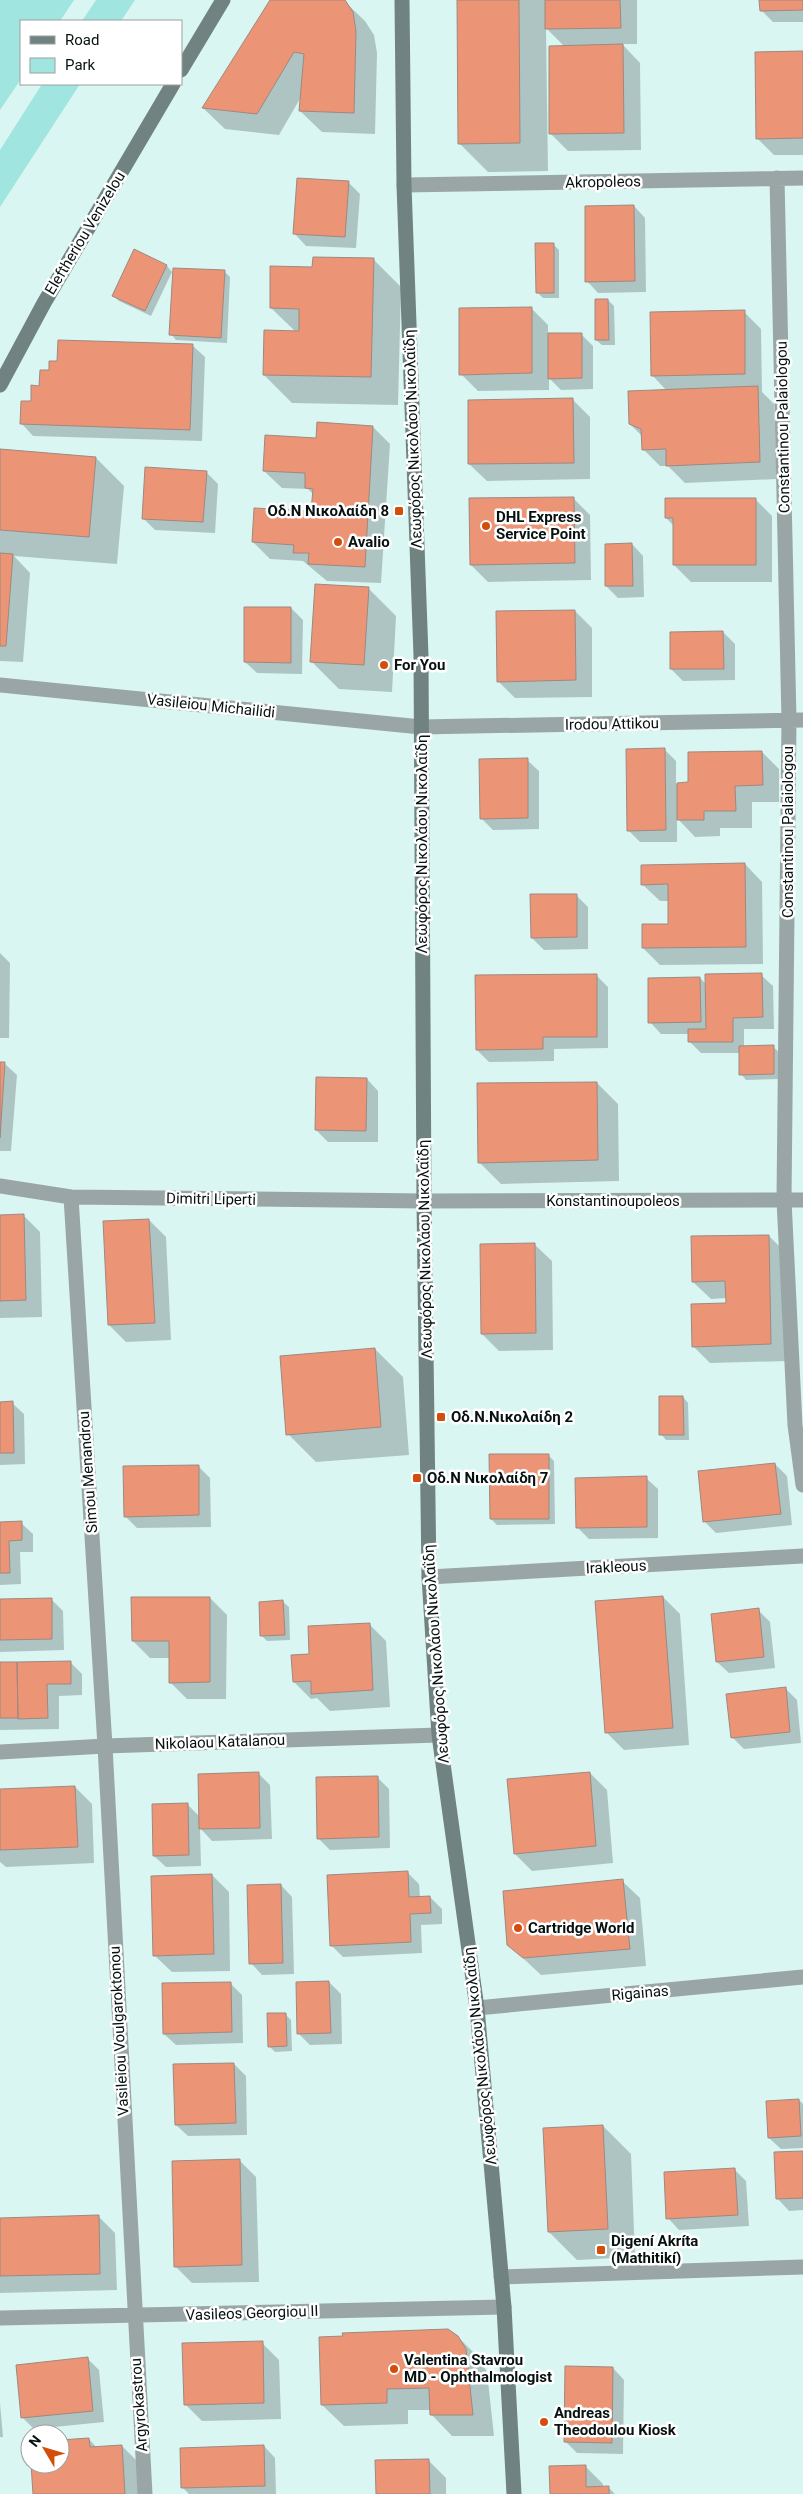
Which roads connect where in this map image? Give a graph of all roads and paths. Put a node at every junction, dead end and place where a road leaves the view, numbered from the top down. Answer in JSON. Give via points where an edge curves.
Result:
{"nodes":[{"id":1,"x":223,"y":0,"type":"edge"},
{"id":2,"x":402,"y":0,"type":"edge"},
{"id":3,"x":182,"y":68,"type":"edge"},
{"id":4,"x":172,"y":85,"type":"edge"},
{"id":5,"x":777,"y":178,"type":"junction"},
{"id":6,"x":803,"y":178,"type":"edge"},
{"id":7,"x":404,"y":185,"type":"junction"},
{"id":8,"x":0,"y":385,"type":"edge"},
{"id":9,"x":0,"y":685,"type":"edge"},
{"id":10,"x":796,"y":720,"type":"edge"},
{"id":11,"x":421,"y":727,"type":"junction"},
{"id":12,"x":0,"y":1186,"type":"edge"},
{"id":13,"x":71,"y":1197,"type":"junction"},
{"id":14,"x":784,"y":1200,"type":"junction"},
{"id":15,"x":803,"y":1200,"type":"edge"},
{"id":16,"x":424,"y":1201,"type":"junction"},
{"id":17,"x":803,"y":1485,"type":"edge"},
{"id":18,"x":803,"y":1556,"type":"edge"},
{"id":19,"x":428,"y":1577,"type":"junction"},
{"id":20,"x":439,"y":1735,"type":"junction"},
{"id":21,"x":105,"y":1746,"type":"junction"},
{"id":22,"x":0,"y":1752,"type":"edge"},
{"id":23,"x":803,"y":1977,"type":"edge"},
{"id":24,"x":477,"y":2008,"type":"junction"},
{"id":25,"x":803,"y":2267,"type":"edge"},
{"id":26,"x":501,"y":2277,"type":"junction"},
{"id":27,"x":504,"y":2307,"type":"junction"},
{"id":28,"x":134,"y":2317,"type":"junction"},
{"id":29,"x":0,"y":2318,"type":"edge"},
{"id":30,"x":145,"y":2494,"type":"edge"},
{"id":31,"x":514,"y":2494,"type":"edge"}],
"edges":[{"from":1,"to":3,"type":"street"},
{"from":2,"to":7,"type":"street","name":"Λεωφόρος Νικολάου Νικολαΐδη"},
{"from":4,"to":8,"type":"street","name":"Eleftheriou Venizelou","via":[[44,302]]},
{"from":5,"to":6,"type":"street","name":"Akropoleos"},
{"from":5,"to":7,"type":"street","name":"Akropoleos"},
{"from":5,"to":10,"type":"street","name":"Constantinou Palaiologou"},
{"from":7,"to":11,"type":"street","name":"Λεωφόρος Νικολάου Νικολαΐδη","via":[[422,656]]},
{"from":9,"to":11,"type":"street","name":"Vasileiou Michailidi"},
{"from":10,"to":11,"type":"street","name":"Irodou Attikou"},
{"from":10,"to":14,"type":"street","name":"Constantinou Palaiologou"},
{"from":11,"to":16,"type":"street","name":"Λεωφόρος Νικολάου Νικολαΐδη"},
{"from":12,"to":13,"type":"street","name":"Dimitri Liperti"},
{"from":13,"to":16,"type":"street","name":"Dimitri Liperti"},
{"from":13,"to":21,"type":"street","name":"Simou Menandrou"},
{"from":14,"to":15,"type":"street","name":"Konstantinoupoleos"},
{"from":14,"to":16,"type":"street","name":"Konstantinoupoleos"},
{"from":14,"to":17,"type":"street","name":"Constantinou Palaiologou","via":[[795,1425]]},
{"from":16,"to":19,"type":"street","name":"Λεωφόρος Νικολάου Νικολαΐδη"},
{"from":18,"to":19,"type":"street","name":"Irakleous"},
{"from":19,"to":20,"type":"street","name":"Λεωφόρος Νικολάου Νικολαΐδη"},
{"from":20,"to":21,"type":"street","name":"Nikolaou Katalanou"},
{"from":20,"to":24,"type":"street","name":"Λεωφόρος Νικολάου Νικολαΐδη"},
{"from":21,"to":22,"type":"street","name":"Nikolaou Katalanou"},
{"from":21,"to":28,"type":"street","name":"Vasileiou Voulgaroktonou"},
{"from":23,"to":24,"type":"street","name":"Rigainas"},
{"from":24,"to":26,"type":"street","name":"Λεωφόρος Νικολάου Νικολαΐδη"},
{"from":25,"to":26,"type":"street"},
{"from":26,"to":27,"type":"street","name":"Λεωφόρος Νικολάου Νικολαΐδη"},
{"from":27,"to":28,"type":"street","name":"Vasileos Georgiou II"},
{"from":27,"to":31,"type":"street","name":"Λεωφόρος Νικολάου Νικολαΐδη"},
{"from":28,"to":29,"type":"street","name":"Vasileos Georgiou II"},
{"from":28,"to":30,"type":"street","name":"Argyrokastrou"}]}
